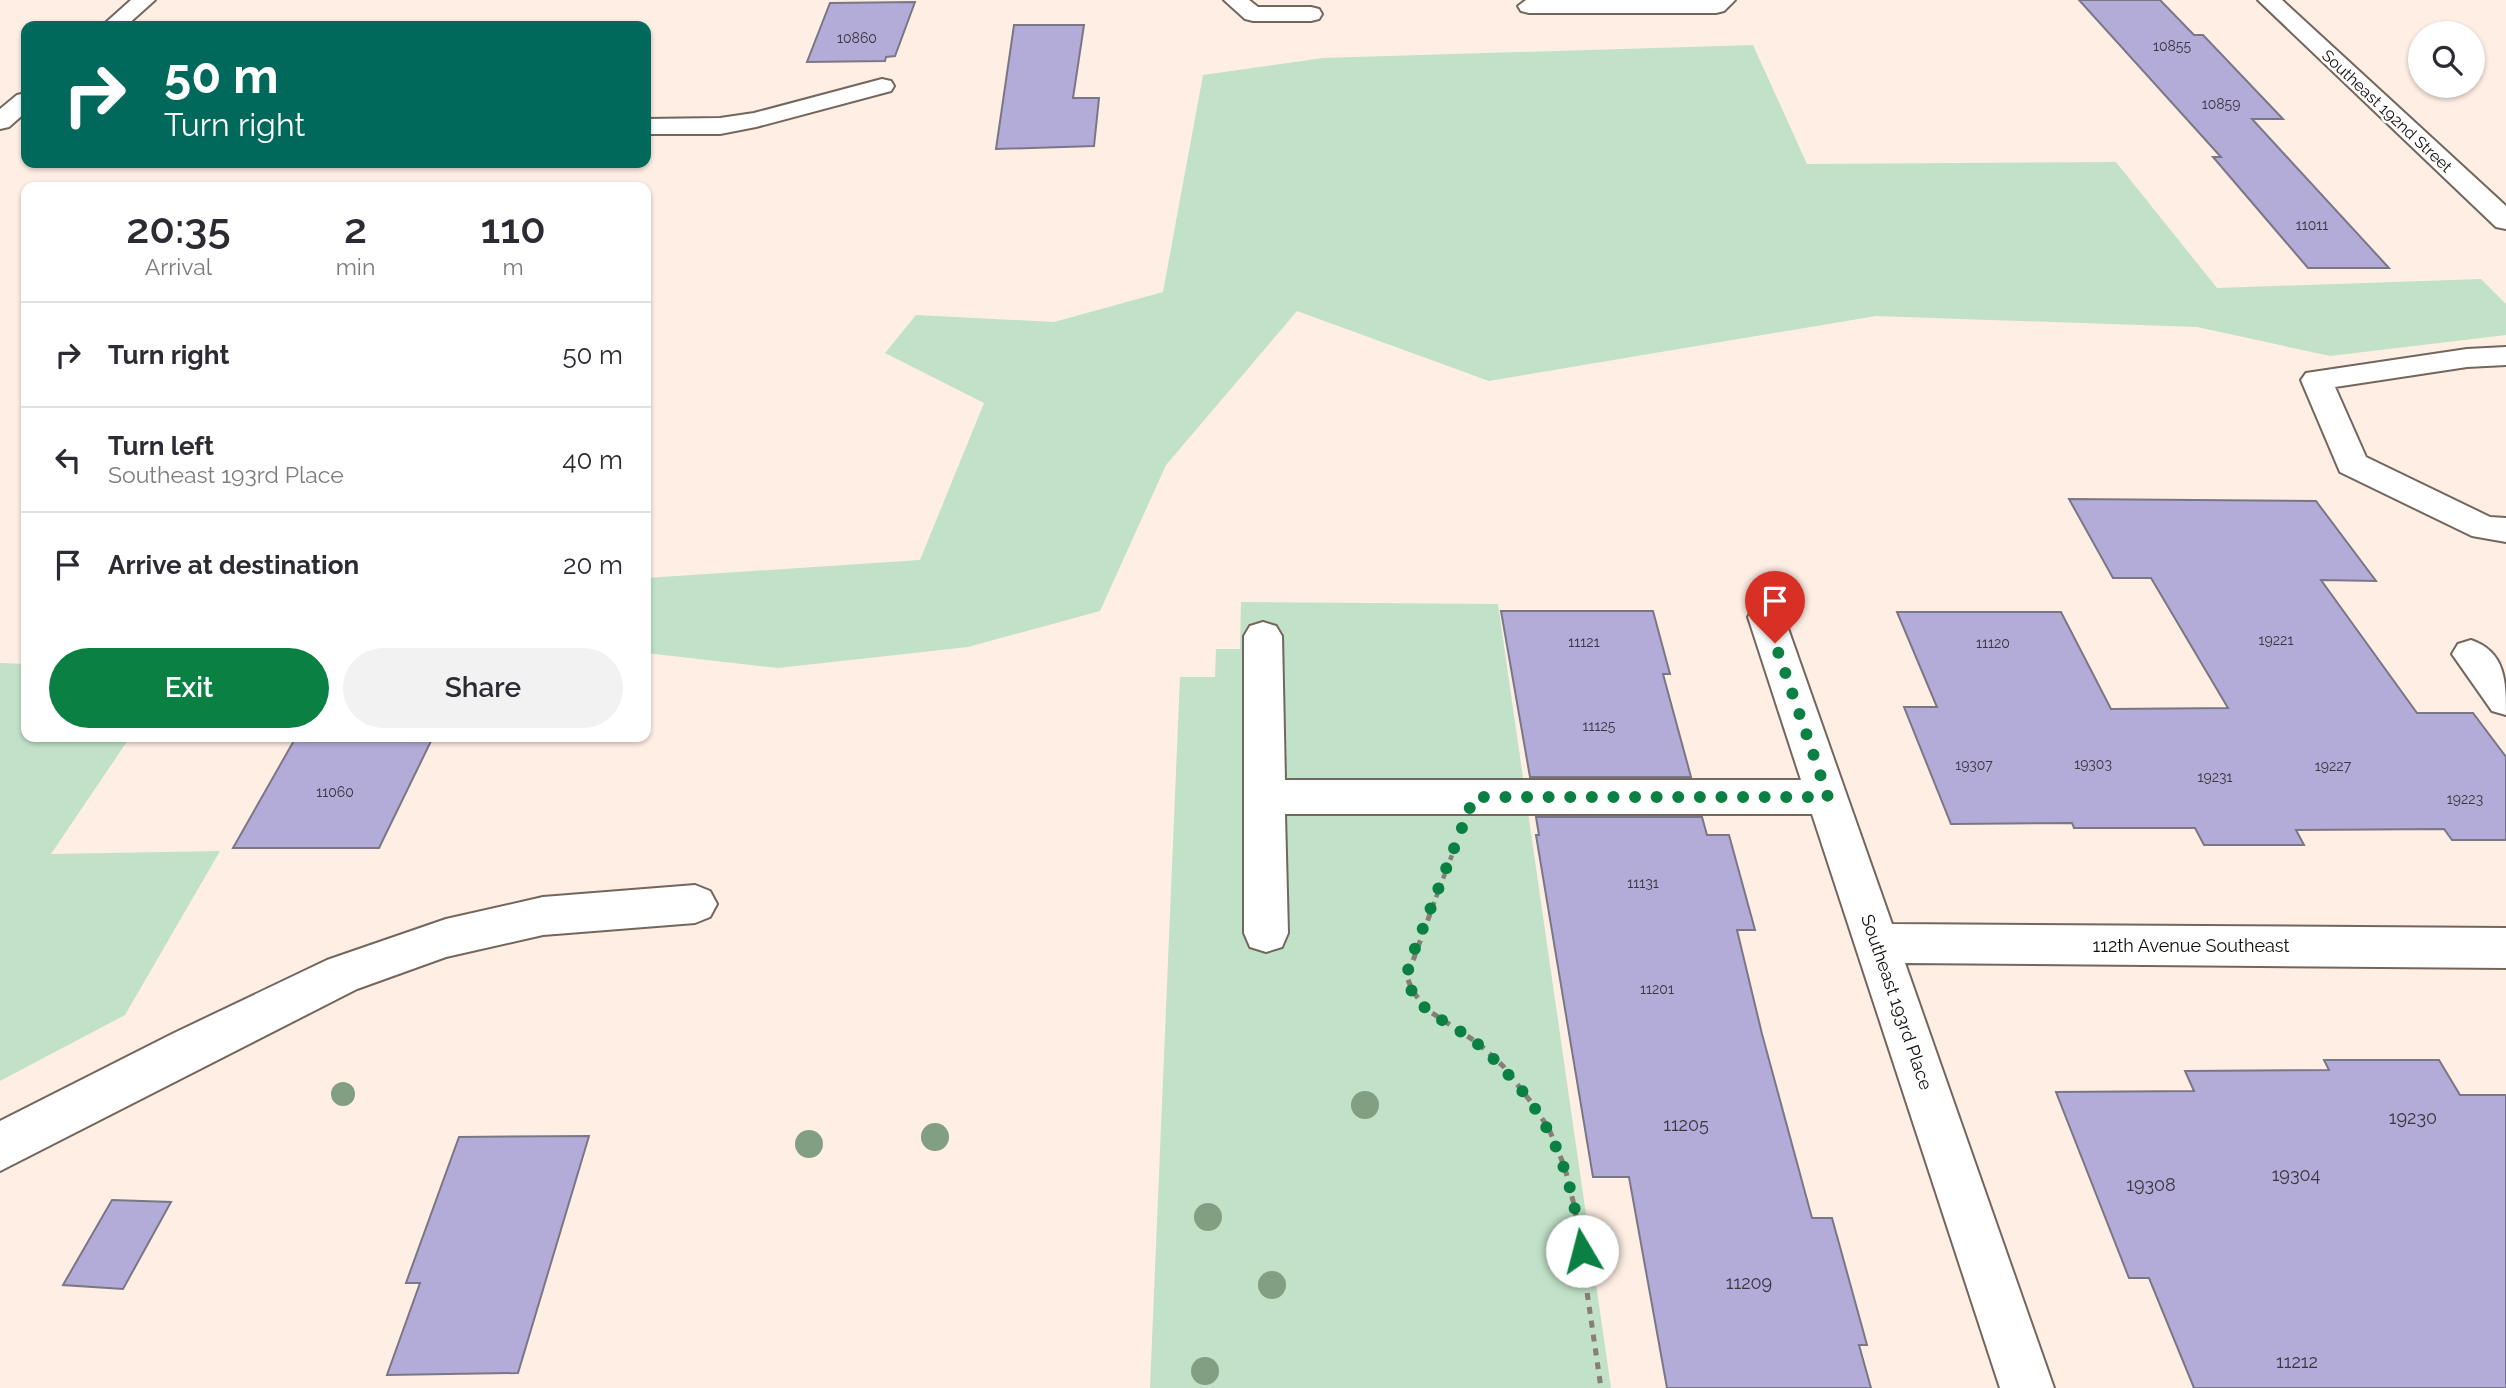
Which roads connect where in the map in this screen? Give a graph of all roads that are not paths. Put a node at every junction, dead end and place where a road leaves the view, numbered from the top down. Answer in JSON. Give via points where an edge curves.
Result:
{"nodes":[{"id":1,"x":144,"y":0,"type":"edge"},
{"id":2,"x":1235,"y":0,"type":"edge"},
{"id":3,"x":1724,"y":0,"type":"edge"},
{"id":4,"x":2269,"y":0,"type":"edge"},
{"id":5,"x":1529,"y":6,"type":"dead end"},
{"id":6,"x":1311,"y":14,"type":"dead end"},
{"id":7,"x":119,"y":21,"type":"edge"},
{"id":8,"x":883,"y":86,"type":"dead end"},
{"id":9,"x":21,"y":108,"type":"edge"},
{"id":10,"x":651,"y":127,"type":"edge"},
{"id":11,"x":4,"y":133,"type":"edge"},
{"id":12,"x":2506,"y":221,"type":"edge"},
{"id":13,"x":2506,"y":356,"type":"edge"},
{"id":14,"x":2506,"y":530,"type":"edge"},
{"id":15,"x":1766,"y":617,"type":"dead end"},
{"id":16,"x":1262,"y":636,"type":"dead end"},
{"id":17,"x":2472,"y":654,"type":"dead end"},
{"id":18,"x":2506,"y":700,"type":"edge"},
{"id":19,"x":1265,"y":797,"type":"junction"},
{"id":20,"x":1828,"y":797,"type":"junction"},
{"id":21,"x":695,"y":904,"type":"dead end"},
{"id":22,"x":1265,"y":933,"type":"dead end"},
{"id":23,"x":1877,"y":943,"type":"junction"},
{"id":24,"x":2506,"y":948,"type":"edge"},
{"id":25,"x":0,"y":1147,"type":"edge"},
{"id":26,"x":2027,"y":1388,"type":"edge"}],
"edges":[{"from":1,"to":7,"type":"street"},
{"from":2,"to":6,"type":"street","via":[[1253,14]]},
{"from":3,"to":5,"type":"street","via":[[1716,6]]},
{"from":4,"to":12,"type":"street","name":"Southeast 192nd Street"},
{"from":8,"to":10,"type":"street","via":[[744,122]]},
{"from":9,"to":11,"type":"street"},
{"from":13,"to":14,"type":"street","via":[[2317,380],[2352,464],[2484,528]]},
{"from":15,"to":20,"type":"street","name":"Southeast 193rd Place"},
{"from":16,"to":19,"type":"street"},
{"from":17,"to":18,"type":"street"},
{"from":19,"to":20,"type":"street"},
{"from":19,"to":22,"type":"street"},
{"from":20,"to":23,"type":"street","name":"Southeast 193rd Place"},
{"from":21,"to":25,"type":"street","via":[[543,916],[446,938],[356,970],[189,1049]]},
{"from":23,"to":24,"type":"street","name":"112th Avenue Southeast"},
{"from":23,"to":26,"type":"street","name":"Southeast 193rd Place"}]}
